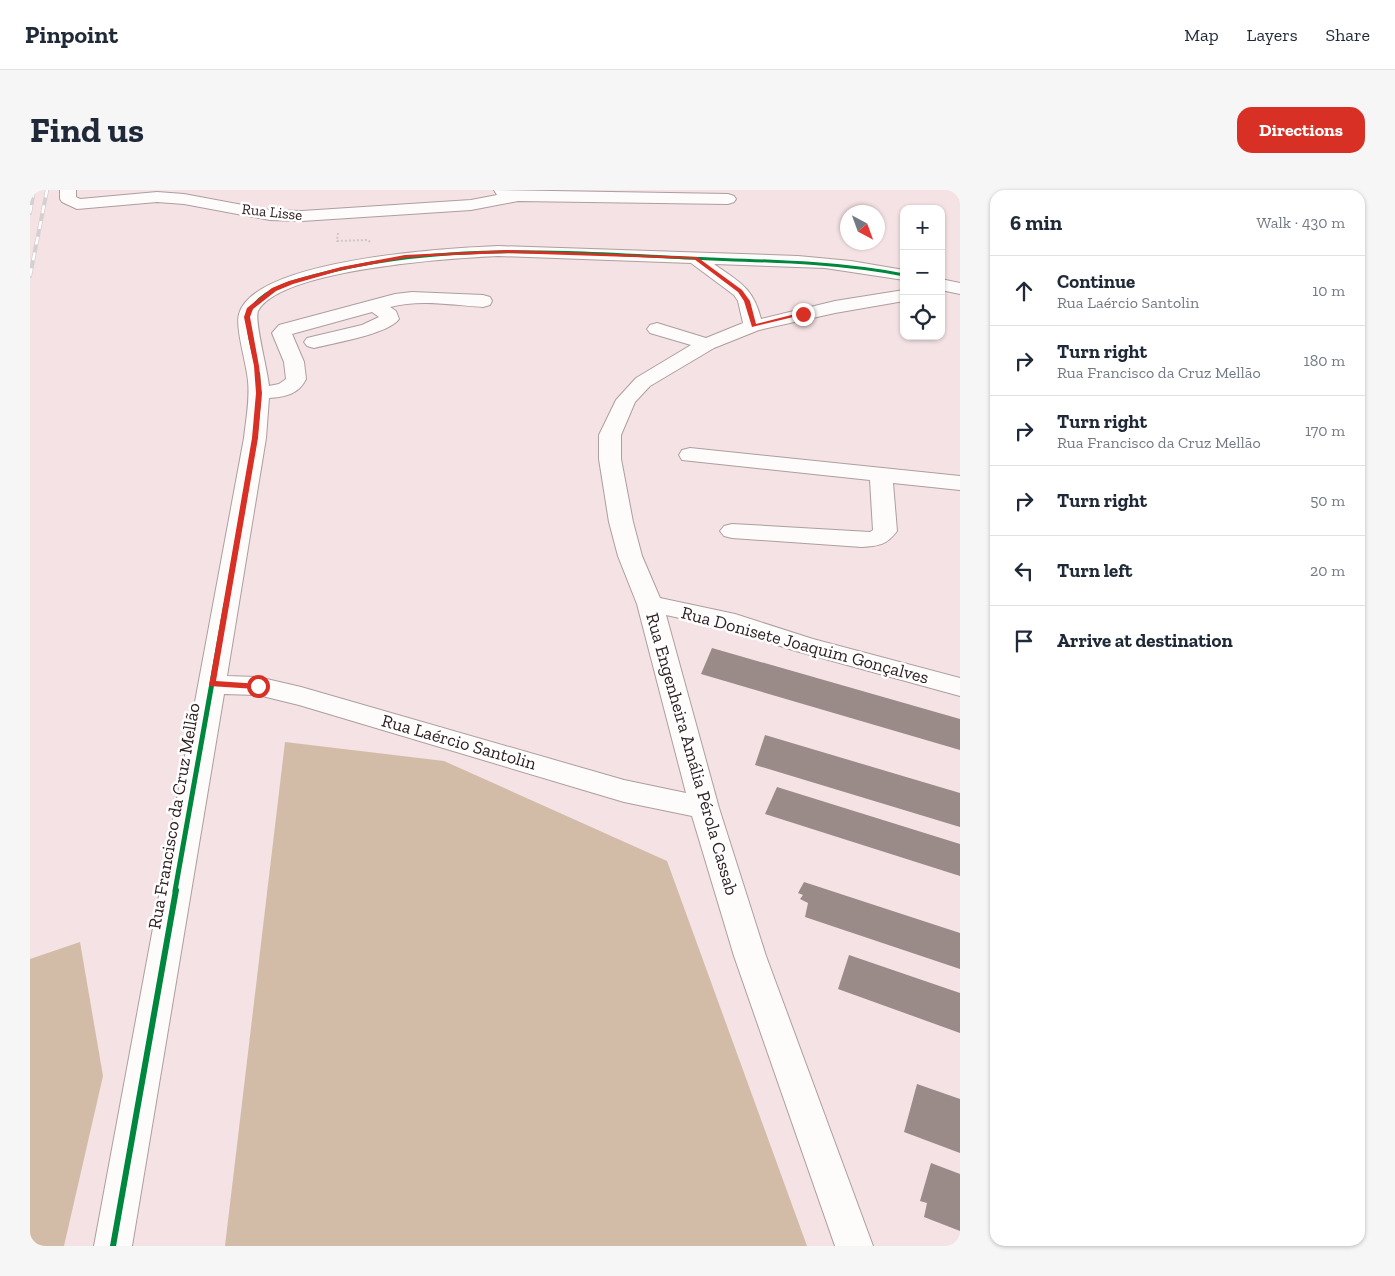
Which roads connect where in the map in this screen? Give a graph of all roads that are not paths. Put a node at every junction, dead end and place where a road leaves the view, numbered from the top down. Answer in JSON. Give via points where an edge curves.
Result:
{"nodes":[{"id":1,"x":68,"y":190,"type":"edge"},
{"id":2,"x":496,"y":190,"type":"edge"},
{"id":3,"x":518,"y":196,"type":"junction"},
{"id":4,"x":728,"y":200,"type":"dead end"},
{"id":5,"x":695,"y":258,"type":"junction"},
{"id":6,"x":900,"y":274,"type":"edge"},
{"id":7,"x":900,"y":296,"type":"edge"},
{"id":8,"x":483,"y":301,"type":"dead end"},
{"id":9,"x":374,"y":305,"type":"junction"},
{"id":10,"x":754,"y":326,"type":"junction"},
{"id":11,"x":657,"y":329,"type":"dead end"},
{"id":12,"x":314,"y":342,"type":"dead end"},
{"id":13,"x":707,"y":344,"type":"junction"},
{"id":14,"x":259,"y":393,"type":"junction"},
{"id":15,"x":690,"y":455,"type":"dead end"},
{"id":16,"x":881,"y":474,"type":"junction"},
{"id":17,"x":960,"y":483,"type":"edge"},
{"id":18,"x":732,"y":531,"type":"dead end"},
{"id":19,"x":650,"y":604,"type":"junction"},
{"id":20,"x":212,"y":684,"type":"junction"},
{"id":21,"x":960,"y":687,"type":"edge"},
{"id":22,"x":704,"y":808,"type":"junction"},
{"id":23,"x":113,"y":1246,"type":"edge"},
{"id":24,"x":854,"y":1246,"type":"edge"}],
"edges":[{"from":1,"to":3,"type":"street","name":"Rua Lisse","via":[[68,199],[77,204],[157,197],[286,216],[471,205]]},
{"from":2,"to":3,"type":"street"},
{"from":3,"to":4,"type":"street"},
{"from":5,"to":6,"type":"street","name":"Rua Francisco da Cruz Mellão","via":[[830,263]]},
{"from":5,"to":10,"type":"street","via":[[740,291],[747,301]]},
{"from":5,"to":14,"type":"street","name":"Rua Francisco da Cruz Mellão","via":[[542,252],[466,253],[405,257],[316,275],[274,290],[250,308],[247,317]]},
{"from":7,"to":10,"type":"street","name":"Rua Engenheira Amália Pérola Cassab"},
{"from":8,"to":9,"type":"street","via":[[412,298]]},
{"from":9,"to":12,"type":"street","via":[[390,319],[368,329]]},
{"from":9,"to":14,"type":"street","via":[[286,329],[282,333],[298,372],[295,382],[280,393]]},
{"from":10,"to":13,"type":"street","name":"Rua Engenheira Amália Pérola Cassab"},
{"from":11,"to":13,"type":"street"},
{"from":13,"to":19,"type":"street","name":"Rua Engenheira Amália Pérola Cassab","via":[[643,382],[626,400],[610,435],[610,459],[621,522],[630,556]]},
{"from":14,"to":20,"type":"street","name":"Rua Francisco da Cruz Mellão","via":[[250,470]]},
{"from":15,"to":16,"type":"street"},
{"from":16,"to":17,"type":"street"},
{"from":16,"to":18,"type":"street","via":[[886,531],[877,539]]},
{"from":19,"to":21,"type":"street","name":"Rua Donisete Joaquim Gonçalves","via":[[726,620]]},
{"from":19,"to":22,"type":"street","name":"Rua Engenheira Amália Pérola Cassab"},
{"from":20,"to":22,"type":"street","name":"Rua Laércio Santolin","via":[[258,686],[301,696],[624,791]]},
{"from":20,"to":23,"type":"street","name":"Rua Francisco da Cruz Mellão"},
{"from":22,"to":24,"type":"street","name":"Rua Engenheira Amália Pérola Cassab","via":[[750,956]]}]}
